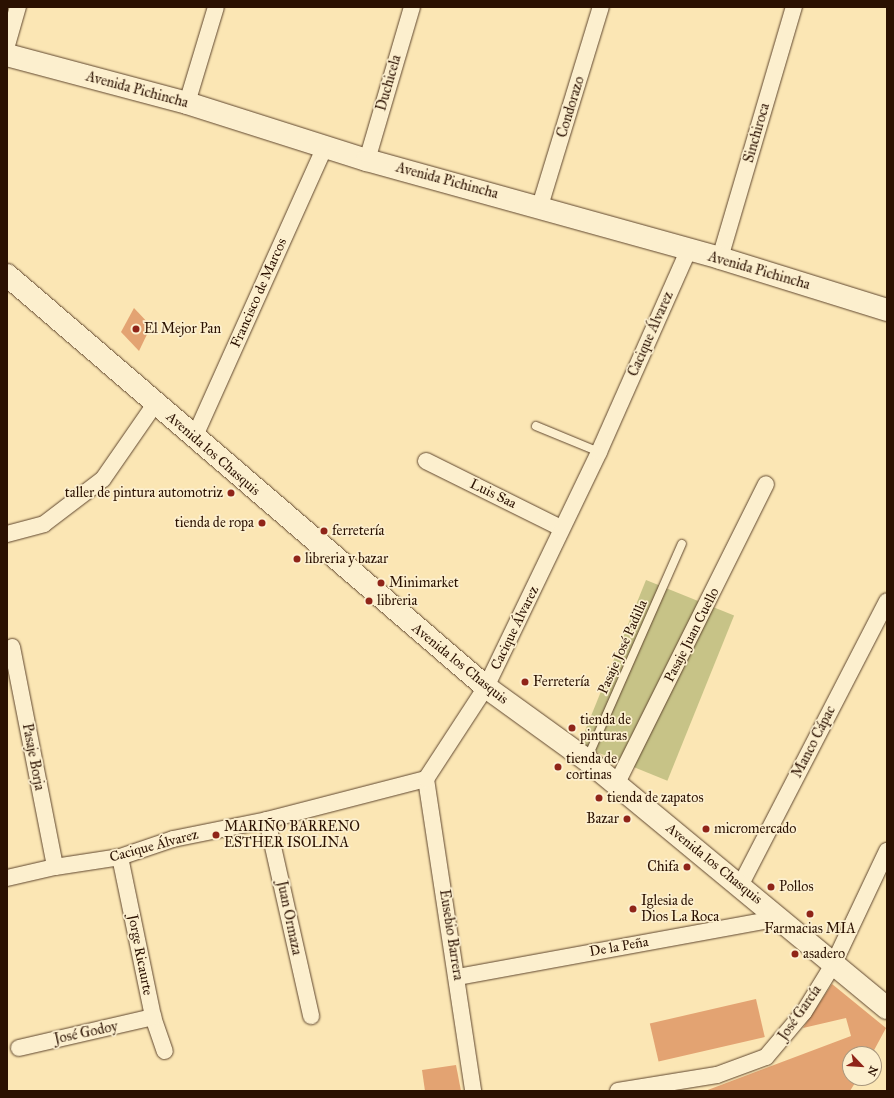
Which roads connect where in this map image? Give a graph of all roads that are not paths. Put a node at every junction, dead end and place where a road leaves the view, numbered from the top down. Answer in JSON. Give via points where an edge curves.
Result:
{"nodes":[{"id":1,"x":18,"y":7,"type":"edge"},
{"id":2,"x":216,"y":7,"type":"edge"},
{"id":3,"x":412,"y":7,"type":"edge"},
{"id":4,"x":601,"y":7,"type":"edge"},
{"id":5,"x":794,"y":7,"type":"edge"},
{"id":6,"x":7,"y":45,"type":"edge"},
{"id":7,"x":7,"y":55,"type":"edge"},
{"id":8,"x":188,"y":103,"type":"junction"},
{"id":9,"x":325,"y":147,"type":"junction"},
{"id":10,"x":367,"y":160,"type":"junction"},
{"id":11,"x":540,"y":206,"type":"junction"},
{"id":12,"x":688,"y":252,"type":"junction"},
{"id":13,"x":720,"y":258,"type":"junction"},
{"id":14,"x":7,"y":275,"type":"edge"},
{"id":15,"x":887,"y":310,"type":"edge"},
{"id":16,"x":155,"y":404,"type":"junction"},
{"id":17,"x":536,"y":426,"type":"dead end"},
{"id":18,"x":194,"y":438,"type":"junction"},
{"id":19,"x":599,"y":452,"type":"junction"},
{"id":20,"x":426,"y":461,"type":"dead end"},
{"id":21,"x":766,"y":484,"type":"dead end"},
{"id":22,"x":561,"y":528,"type":"junction"},
{"id":23,"x":7,"y":534,"type":"edge"},
{"id":24,"x":682,"y":544,"type":"dead end"},
{"id":25,"x":887,"y":600,"type":"edge"},
{"id":26,"x":12,"y":647,"type":"dead end"},
{"id":27,"x":486,"y":687,"type":"junction"},
{"id":28,"x":587,"y":760,"type":"junction"},
{"id":29,"x":426,"y":779,"type":"junction"},
{"id":30,"x":616,"y":785,"type":"junction"},
{"id":31,"x":268,"y":820,"type":"junction"},
{"id":32,"x":887,"y":851,"type":"edge"},
{"id":33,"x":120,"y":857,"type":"junction"},
{"id":34,"x":55,"y":866,"type":"junction"},
{"id":35,"x":7,"y":878,"type":"edge"},
{"id":36,"x":741,"y":884,"type":"junction"},
{"id":37,"x":780,"y":918,"type":"junction"},
{"id":38,"x":834,"y":963,"type":"junction"},
{"id":39,"x":458,"y":977,"type":"junction"},
{"id":40,"x":887,"y":1008,"type":"edge"},
{"id":41,"x":310,"y":1016,"type":"dead end"},
{"id":42,"x":153,"y":1017,"type":"junction"},
{"id":43,"x":19,"y":1048,"type":"dead end"},
{"id":44,"x":165,"y":1051,"type":"dead end"},
{"id":45,"x":473,"y":1091,"type":"edge"},
{"id":46,"x":618,"y":1091,"type":"edge"}],
"edges":[{"from":1,"to":6,"type":"street"},
{"from":2,"to":8,"type":"street"},
{"from":3,"to":10,"type":"street","name":"Duchicela"},
{"from":4,"to":11,"type":"street","name":"Condorazo"},
{"from":5,"to":13,"type":"street","name":"Sinchiroca"},
{"from":7,"to":8,"type":"main road","name":"Avenida Pichincha"},
{"from":8,"to":9,"type":"main road","name":"Avenida Pichincha"},
{"from":9,"to":10,"type":"main road","name":"Avenida Pichincha"},
{"from":9,"to":18,"type":"street","name":"Francisco de Marcos"},
{"from":10,"to":11,"type":"main road","name":"Avenida Pichincha"},
{"from":11,"to":12,"type":"main road","name":"Avenida Pichincha"},
{"from":12,"to":13,"type":"main road","name":"Avenida Pichincha"},
{"from":12,"to":19,"type":"street","name":"Cacique Álvarez"},
{"from":13,"to":15,"type":"main road","name":"Avenida Pichincha"},
{"from":14,"to":16,"type":"main road","name":"Avenida los Chasquis"},
{"from":16,"to":18,"type":"main road","name":"Avenida los Chasquis"},
{"from":16,"to":23,"type":"street","via":[[103,479],[44,524]]},
{"from":17,"to":19,"type":"lane"},
{"from":18,"to":27,"type":"main road","name":"Avenida los Chasquis"},
{"from":19,"to":22,"type":"street","name":"Cacique Álvarez"},
{"from":20,"to":22,"type":"street","name":"Luis Saa"},
{"from":21,"to":30,"type":"street","name":"Pasaje Juan Cuello"},
{"from":22,"to":27,"type":"street","name":"Cacique Álvarez"},
{"from":24,"to":28,"type":"lane","name":"Pasaje José Padilla"},
{"from":25,"to":36,"type":"street","name":"Manco Cápac"},
{"from":26,"to":34,"type":"street","name":"Pasaje Borja"},
{"from":27,"to":28,"type":"main road","name":"Avenida los Chasquis"},
{"from":27,"to":29,"type":"street","name":"Cacique Álvarez"},
{"from":28,"to":30,"type":"main road","name":"Avenida los Chasquis"},
{"from":29,"to":31,"type":"street","name":"Cacique Álvarez"},
{"from":29,"to":39,"type":"street","name":"Eusebio Barrera"},
{"from":30,"to":36,"type":"main road","name":"Avenida los Chasquis"},
{"from":31,"to":33,"type":"street","name":"Cacique Álvarez","via":[[173,839]]},
{"from":31,"to":41,"type":"street","name":"Juan Ormaza"},
{"from":32,"to":38,"type":"street","name":"José García"},
{"from":33,"to":34,"type":"street","name":"Cacique Álvarez"},
{"from":33,"to":42,"type":"street","name":"Jorge Ricaurte"},
{"from":34,"to":35,"type":"street","name":"Cacique Álvarez"},
{"from":36,"to":37,"type":"main road","name":"Avenida los Chasquis"},
{"from":37,"to":38,"type":"main road","name":"Avenida los Chasquis"},
{"from":37,"to":39,"type":"street","name":"De la Peña"},
{"from":38,"to":40,"type":"main road","name":"Avenida los Chasquis"},
{"from":38,"to":46,"type":"street","name":"José García","via":[[800,1018],[766,1057],[717,1075]]},
{"from":39,"to":45,"type":"street","name":"Eusebio Barrera"},
{"from":42,"to":43,"type":"street","name":"José Godoy"},
{"from":42,"to":44,"type":"street","name":"Jorge Ricaurte"}]}
